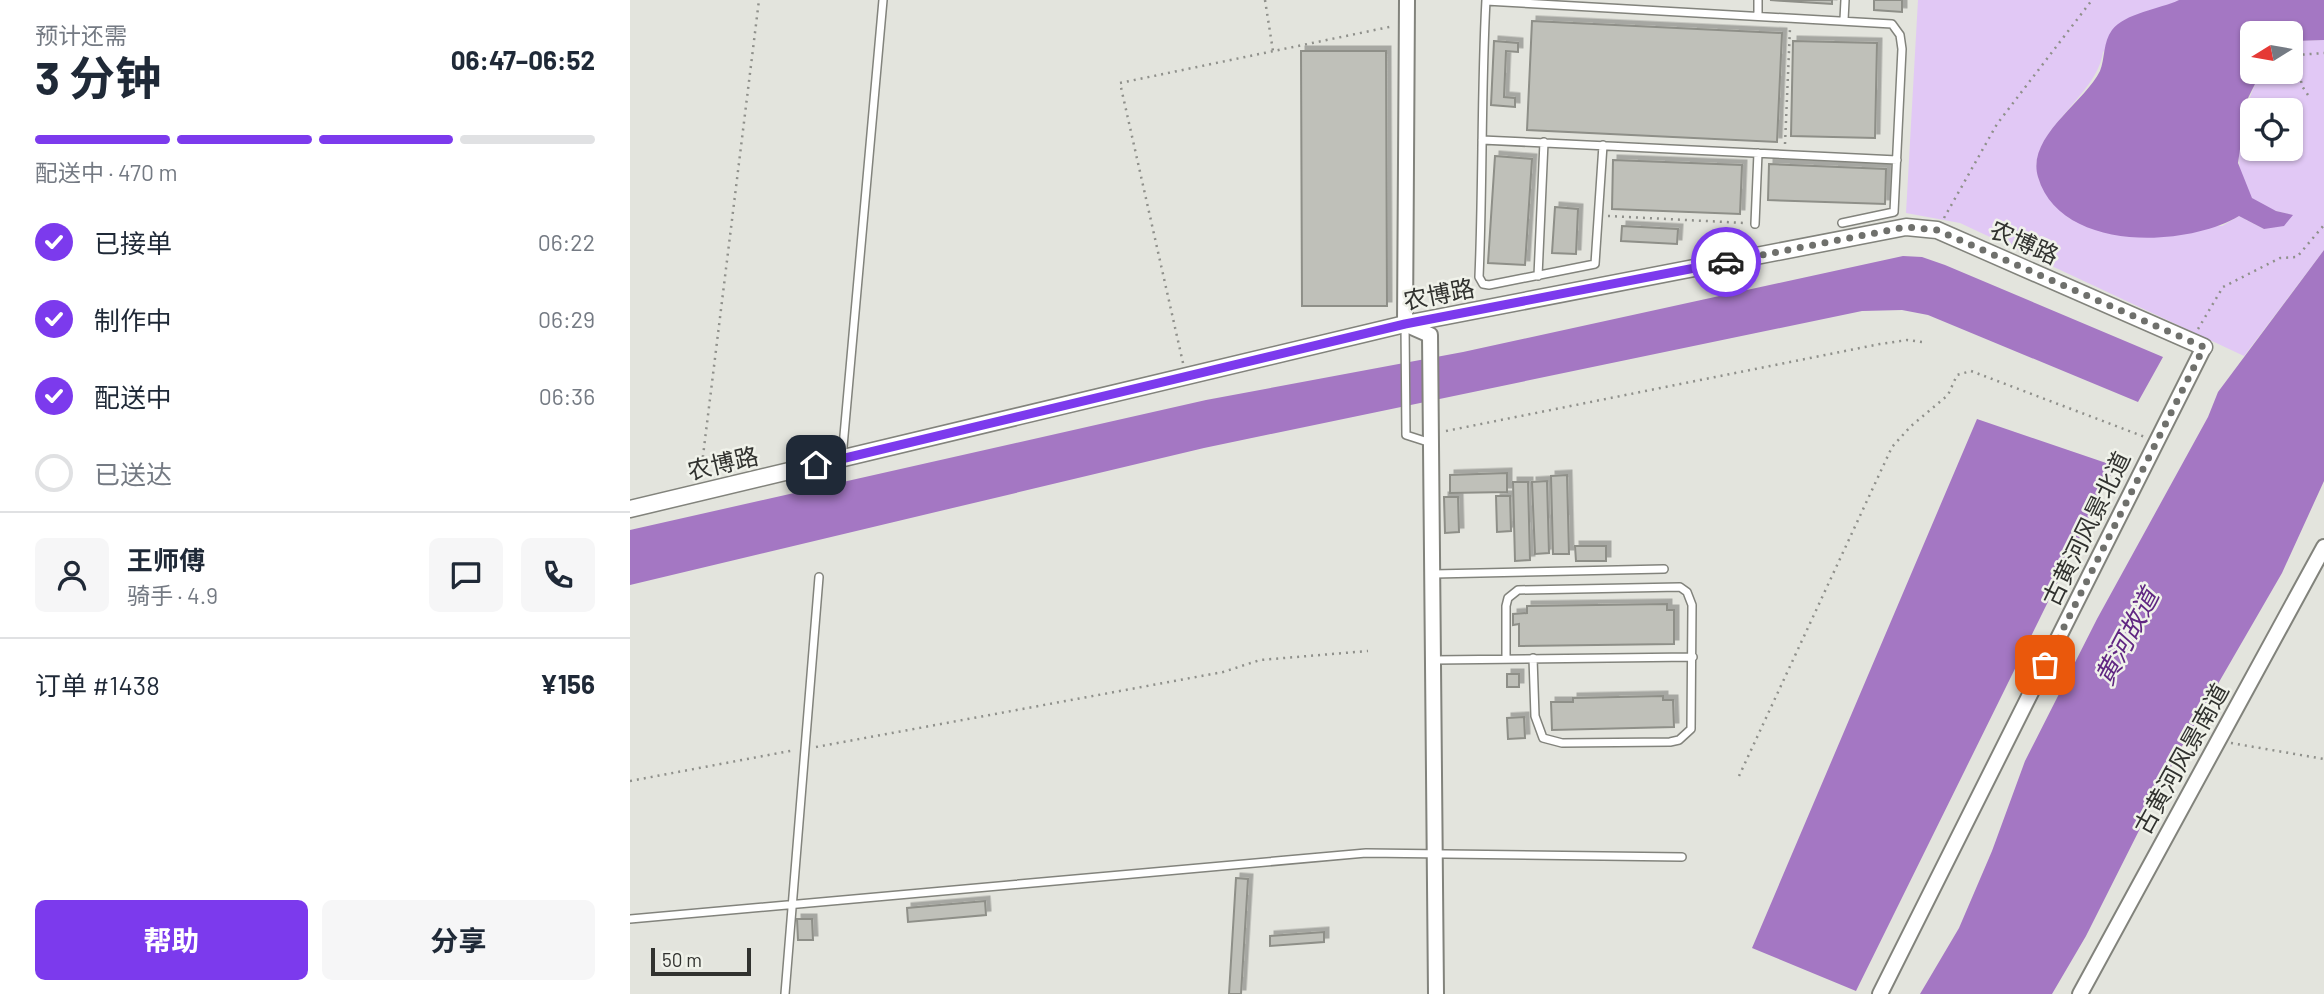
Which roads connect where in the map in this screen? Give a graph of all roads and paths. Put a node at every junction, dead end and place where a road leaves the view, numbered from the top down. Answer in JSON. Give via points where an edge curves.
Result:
{"nodes":[{"id":1,"x":759,"y":0,"type":"edge"},
{"id":2,"x":883,"y":0,"type":"edge"},
{"id":3,"x":1265,"y":0,"type":"edge"},
{"id":4,"x":1407,"y":0,"type":"edge"},
{"id":5,"x":1758,"y":0,"type":"edge"},
{"id":6,"x":1845,"y":0,"type":"edge"},
{"id":7,"x":2092,"y":0,"type":"edge"},
{"id":8,"x":1486,"y":1,"type":"edge"},
{"id":9,"x":1567,"y":3,"type":"edge"},
{"id":10,"x":1758,"y":15,"type":"junction"},
{"id":11,"x":1791,"y":17,"type":"junction"},
{"id":12,"x":1844,"y":20,"type":"junction"},
{"id":13,"x":1407,"y":23,"type":"junction"},
{"id":14,"x":1273,"y":51,"type":"junction"},
{"id":15,"x":2324,"y":53,"type":"edge"},
{"id":16,"x":2308,"y":95,"type":"dead end"},
{"id":17,"x":1482,"y":140,"type":"junction"},
{"id":18,"x":1544,"y":142,"type":"junction"},
{"id":19,"x":1603,"y":145,"type":"junction"},
{"id":20,"x":1758,"y":153,"type":"junction"},
{"id":21,"x":1784,"y":154,"type":"junction"},
{"id":22,"x":1897,"y":160,"type":"junction"},
{"id":23,"x":1598,"y":215,"type":"junction"},
{"id":24,"x":1842,"y":223,"type":"dead end"},
{"id":25,"x":1755,"y":224,"type":"joint"},
{"id":26,"x":2324,"y":225,"type":"edge"},
{"id":27,"x":1937,"y":230,"type":"junction"},
{"id":28,"x":1538,"y":276,"type":"junction"},
{"id":29,"x":1405,"y":324,"type":"junction"},
{"id":30,"x":1922,"y":342,"type":"dead end"},
{"id":31,"x":2197,"y":344,"type":"junction"},
{"id":32,"x":1186,"y":377,"type":"junction"},
{"id":33,"x":1432,"y":438,"type":"junction"},
{"id":34,"x":2156,"y":442,"type":"junction"},
{"id":35,"x":842,"y":459,"type":"junction"},
{"id":36,"x":702,"y":464,"type":"dead end"},
{"id":37,"x":630,"y":509,"type":"edge"},
{"id":38,"x":2324,"y":547,"type":"edge"},
{"id":39,"x":1664,"y":569,"type":"dead end"},
{"id":40,"x":1434,"y":574,"type":"junction"},
{"id":41,"x":819,"y":577,"type":"dead end"},
{"id":42,"x":1368,"y":651,"type":"dead end"},
{"id":43,"x":1693,"y":657,"type":"junction"},
{"id":44,"x":1533,"y":658,"type":"junction"},
{"id":45,"x":1506,"y":659,"type":"junction"},
{"id":46,"x":1434,"y":660,"type":"junction"},
{"id":47,"x":2218,"y":741,"type":"junction"},
{"id":48,"x":805,"y":749,"type":"junction"},
{"id":49,"x":2324,"y":759,"type":"edge"},
{"id":50,"x":1739,"y":776,"type":"dead end"},
{"id":51,"x":630,"y":781,"type":"edge"},
{"id":52,"x":1436,"y":853,"type":"junction"},
{"id":53,"x":1682,"y":857,"type":"dead end"},
{"id":54,"x":793,"y":906,"type":"junction"},
{"id":55,"x":630,"y":919,"type":"edge"},
{"id":56,"x":785,"y":994,"type":"edge"},
{"id":57,"x":1436,"y":994,"type":"edge"},
{"id":58,"x":1880,"y":994,"type":"edge"},
{"id":59,"x":2080,"y":994,"type":"edge"}],
"edges":[{"from":1,"to":36,"type":"path"},
{"from":2,"to":35,"type":"lane"},
{"from":3,"to":14,"type":"path"},
{"from":4,"to":13,"type":"street"},
{"from":5,"to":10,"type":"lane"},
{"from":6,"to":12,"type":"lane"},
{"from":7,"to":27,"type":"path","via":[[1997,124]]},
{"from":8,"to":9,"type":"lane"},
{"from":8,"to":17,"type":"lane"},
{"from":9,"to":10,"type":"lane"},
{"from":10,"to":11,"type":"lane"},
{"from":11,"to":12,"type":"lane"},
{"from":11,"to":21,"type":"path"},
{"from":12,"to":22,"type":"lane","via":[[1892,24],[1900,35]]},
{"from":13,"to":14,"type":"path"},
{"from":13,"to":29,"type":"street"},
{"from":14,"to":32,"type":"path","via":[[1120,83]]},
{"from":15,"to":16,"type":"path","via":[[2296,55]]},
{"from":17,"to":18,"type":"lane"},
{"from":17,"to":28,"type":"lane","via":[[1479,277],[1489,285]]},
{"from":18,"to":19,"type":"lane"},
{"from":18,"to":28,"type":"lane"},
{"from":19,"to":20,"type":"lane"},
{"from":19,"to":23,"type":"lane"},
{"from":20,"to":21,"type":"lane"},
{"from":20,"to":25,"type":"lane"},
{"from":21,"to":22,"type":"lane"},
{"from":22,"to":24,"type":"lane","via":[[1894,212]]},
{"from":23,"to":25,"type":"path"},
{"from":23,"to":28,"type":"lane","via":[[1595,264]]},
{"from":26,"to":31,"type":"path","via":[[2297,257],[2280,258],[2223,287],[2215,295]]},
{"from":27,"to":29,"type":"street","name":"农博路","via":[[1906,227]]},
{"from":27,"to":31,"type":"street","name":"农博路"},
{"from":29,"to":32,"type":"street","name":"农博路"},
{"from":29,"to":33,"type":"street","via":[[1430,335]]},
{"from":29,"to":33,"type":"lane","via":[[1406,435]]},
{"from":30,"to":33,"type":"path","via":[[1880,344]]},
{"from":31,"to":34,"type":"street","name":"古黄河风景北道"},
{"from":32,"to":35,"type":"street","name":"农博路"},
{"from":33,"to":40,"type":"street"},
{"from":34,"to":50,"type":"path","via":[[1971,371],[1957,375],[1948,396],[1892,447]]},
{"from":34,"to":58,"type":"street","name":"古黄河风景北道"},
{"from":35,"to":37,"type":"street","name":"农博路"},
{"from":38,"to":47,"type":"street","name":"古黄河风景南道"},
{"from":39,"to":40,"type":"lane"},
{"from":40,"to":46,"type":"street"},
{"from":41,"to":48,"type":"lane"},
{"from":42,"to":48,"type":"path","via":[[1259,660],[1223,672]]},
{"from":43,"to":44,"type":"lane"},
{"from":43,"to":44,"type":"lane","via":[[1694,720],[1685,737],[1562,743],[1539,733]]},
{"from":43,"to":45,"type":"lane","via":[[1690,598],[1673,586],[1518,590],[1506,606]]},
{"from":44,"to":45,"type":"lane"},
{"from":45,"to":46,"type":"lane"},
{"from":46,"to":52,"type":"street"},
{"from":47,"to":49,"type":"path"},
{"from":47,"to":59,"type":"street","name":"古黄河风景南道"},
{"from":48,"to":51,"type":"path"},
{"from":48,"to":54,"type":"lane"},
{"from":52,"to":53,"type":"lane"},
{"from":52,"to":54,"type":"lane","via":[[1366,853]]},
{"from":52,"to":57,"type":"street"},
{"from":54,"to":55,"type":"lane"},
{"from":54,"to":56,"type":"lane"}]}
